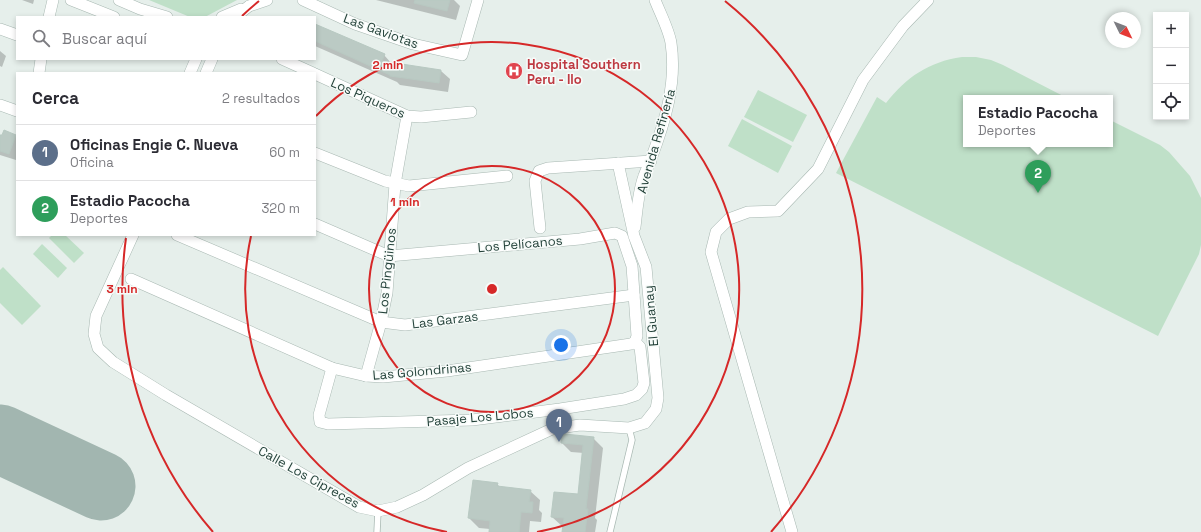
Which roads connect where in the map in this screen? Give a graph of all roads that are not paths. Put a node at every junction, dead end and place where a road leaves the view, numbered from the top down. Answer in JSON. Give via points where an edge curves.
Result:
{"nodes":[{"id":1,"x":53,"y":0,"type":"edge"},
{"id":2,"x":71,"y":0,"type":"edge"},
{"id":3,"x":119,"y":0,"type":"edge"},
{"id":4,"x":267,"y":0,"type":"edge"},
{"id":5,"x":303,"y":0,"type":"edge"},
{"id":6,"x":478,"y":0,"type":"edge"},
{"id":7,"x":655,"y":0,"type":"edge"},
{"id":8,"x":928,"y":0,"type":"edge"},
{"id":9,"x":49,"y":16,"type":"edge"},
{"id":10,"x":111,"y":16,"type":"edge"},
{"id":11,"x":164,"y":16,"type":"edge"},
{"id":12,"x":229,"y":16,"type":"edge"},
{"id":13,"x":0,"y":29,"type":"edge"},
{"id":14,"x":16,"y":35,"type":"edge"},
{"id":15,"x":41,"y":60,"type":"edge"},
{"id":16,"x":196,"y":60,"type":"edge"},
{"id":17,"x":212,"y":60,"type":"edge"},
{"id":18,"x":284,"y":60,"type":"edge"},
{"id":19,"x":38,"y":72,"type":"edge"},
{"id":20,"x":190,"y":72,"type":"edge"},
{"id":21,"x":206,"y":72,"type":"edge"},
{"id":22,"x":310,"y":72,"type":"edge"},
{"id":23,"x":316,"y":75,"type":"edge"},
{"id":24,"x":0,"y":105,"type":"edge"},
{"id":25,"x":16,"y":111,"type":"edge"},
{"id":26,"x":471,"y":112,"type":"dead end"},
{"id":27,"x":407,"y":116,"type":"junction"},
{"id":28,"x":316,"y":153,"type":"edge"},
{"id":29,"x":651,"y":161,"type":"junction"},
{"id":30,"x":618,"y":163,"type":"junction"},
{"id":31,"x":507,"y":176,"type":"dead end"},
{"id":32,"x":395,"y":184,"type":"junction"},
{"id":33,"x":316,"y":224,"type":"edge"},
{"id":34,"x":540,"y":228,"type":"dead end"},
{"id":35,"x":133,"y":236,"type":"edge"},
{"id":36,"x":179,"y":236,"type":"edge"},
{"id":37,"x":634,"y":236,"type":"junction"},
{"id":38,"x":389,"y":256,"type":"junction"},
{"id":39,"x":131,"y":279,"type":"dead end"},
{"id":40,"x":634,"y":295,"type":"junction"},
{"id":41,"x":382,"y":322,"type":"junction"},
{"id":42,"x":635,"y":342,"type":"junction"},
{"id":43,"x":332,"y":368,"type":"junction"},
{"id":44,"x":366,"y":376,"type":"junction"},
{"id":45,"x":658,"y":398,"type":"joint"},
{"id":46,"x":629,"y":428,"type":"junction"},
{"id":47,"x":378,"y":511,"type":"junction"},
{"id":48,"x":377,"y":532,"type":"edge"},
{"id":49,"x":610,"y":532,"type":"edge"},
{"id":50,"x":792,"y":532,"type":"edge"}],
"edges":[{"from":1,"to":9,"type":"street"},
{"from":2,"to":10,"type":"street"},
{"from":3,"to":11,"type":"street"},
{"from":4,"to":12,"type":"street"},
{"from":5,"to":6,"type":"street","name":"Las Gaviotas","via":[[355,24],[413,44],[462,56]]},
{"from":7,"to":29,"type":"street","name":"Avenida Refinería","via":[[671,41],[674,63],[667,110]]},
{"from":8,"to":50,"type":"street","via":[[903,26],[863,80],[818,169],[778,211],[748,212],[729,219],[716,232],[711,252]]},
{"from":13,"to":14,"type":"street"},
{"from":15,"to":19,"type":"street"},
{"from":16,"to":20,"type":"street"},
{"from":17,"to":21,"type":"street"},
{"from":18,"to":22,"type":"street","name":"Los Piqueros"},
{"from":23,"to":27,"type":"street","name":"Los Piqueros"},
{"from":24,"to":25,"type":"street"},
{"from":26,"to":27,"type":"street","name":"Los Piqueros"},
{"from":27,"to":32,"type":"street","name":"Los Pingüinos"},
{"from":28,"to":32,"type":"street"},
{"from":29,"to":30,"type":"street"},
{"from":29,"to":37,"type":"street","name":"Avenida Refinería","via":[[643,177]]},
{"from":30,"to":34,"type":"street","via":[[548,168],[539,171],[535,181]]},
{"from":30,"to":37,"type":"street","name":"El Guanay"},
{"from":31,"to":32,"type":"street","via":[[409,186]]},
{"from":32,"to":38,"type":"street","name":"Los Pingüinos"},
{"from":33,"to":38,"type":"street","name":"Los Pelícanos"},
{"from":35,"to":47,"type":"street","name":"Calle Los Cipreces","via":[[96,316],[94,334],[98,348],[113,362],[166,395],[359,507]]},
{"from":36,"to":41,"type":"street","name":"Las Garzas"},
{"from":37,"to":45,"type":"street","name":"El Guanay","via":[[646,267]]},
{"from":38,"to":40,"type":"street","name":"Los Pelícanos","via":[[580,239],[615,233],[622,236],[632,266]]},
{"from":38,"to":41,"type":"street","name":"Los Pingüinos"},
{"from":39,"to":43,"type":"street","name":"Las Golondrinas"},
{"from":40,"to":41,"type":"street","name":"Las Garzas","via":[[420,324]]},
{"from":40,"to":42,"type":"street","name":"Los Pelícanos","via":[[637,336]]},
{"from":41,"to":44,"type":"street","name":"Los Pingüinos"},
{"from":42,"to":43,"type":"street","name":"Pasaje Los Lobos","via":[[640,347],[644,383],[636,395],[560,409],[472,420],[328,424],[320,422],[319,416]]},
{"from":42,"to":44,"type":"street","name":"Las Golondrinas","via":[[447,371],[383,377]]},
{"from":43,"to":44,"type":"street","name":"Las Golondrinas"},
{"from":45,"to":46,"type":"street","name":"Calle Los Cipreces","via":[[656,409],[645,422]]},
{"from":46,"to":47,"type":"street","name":"Calle Los Cipreces","via":[[580,425],[552,429],[468,468],[423,495],[397,507]]},
{"from":46,"to":49,"type":"lane","via":[[632,440]]},
{"from":47,"to":48,"type":"lane"}]}
